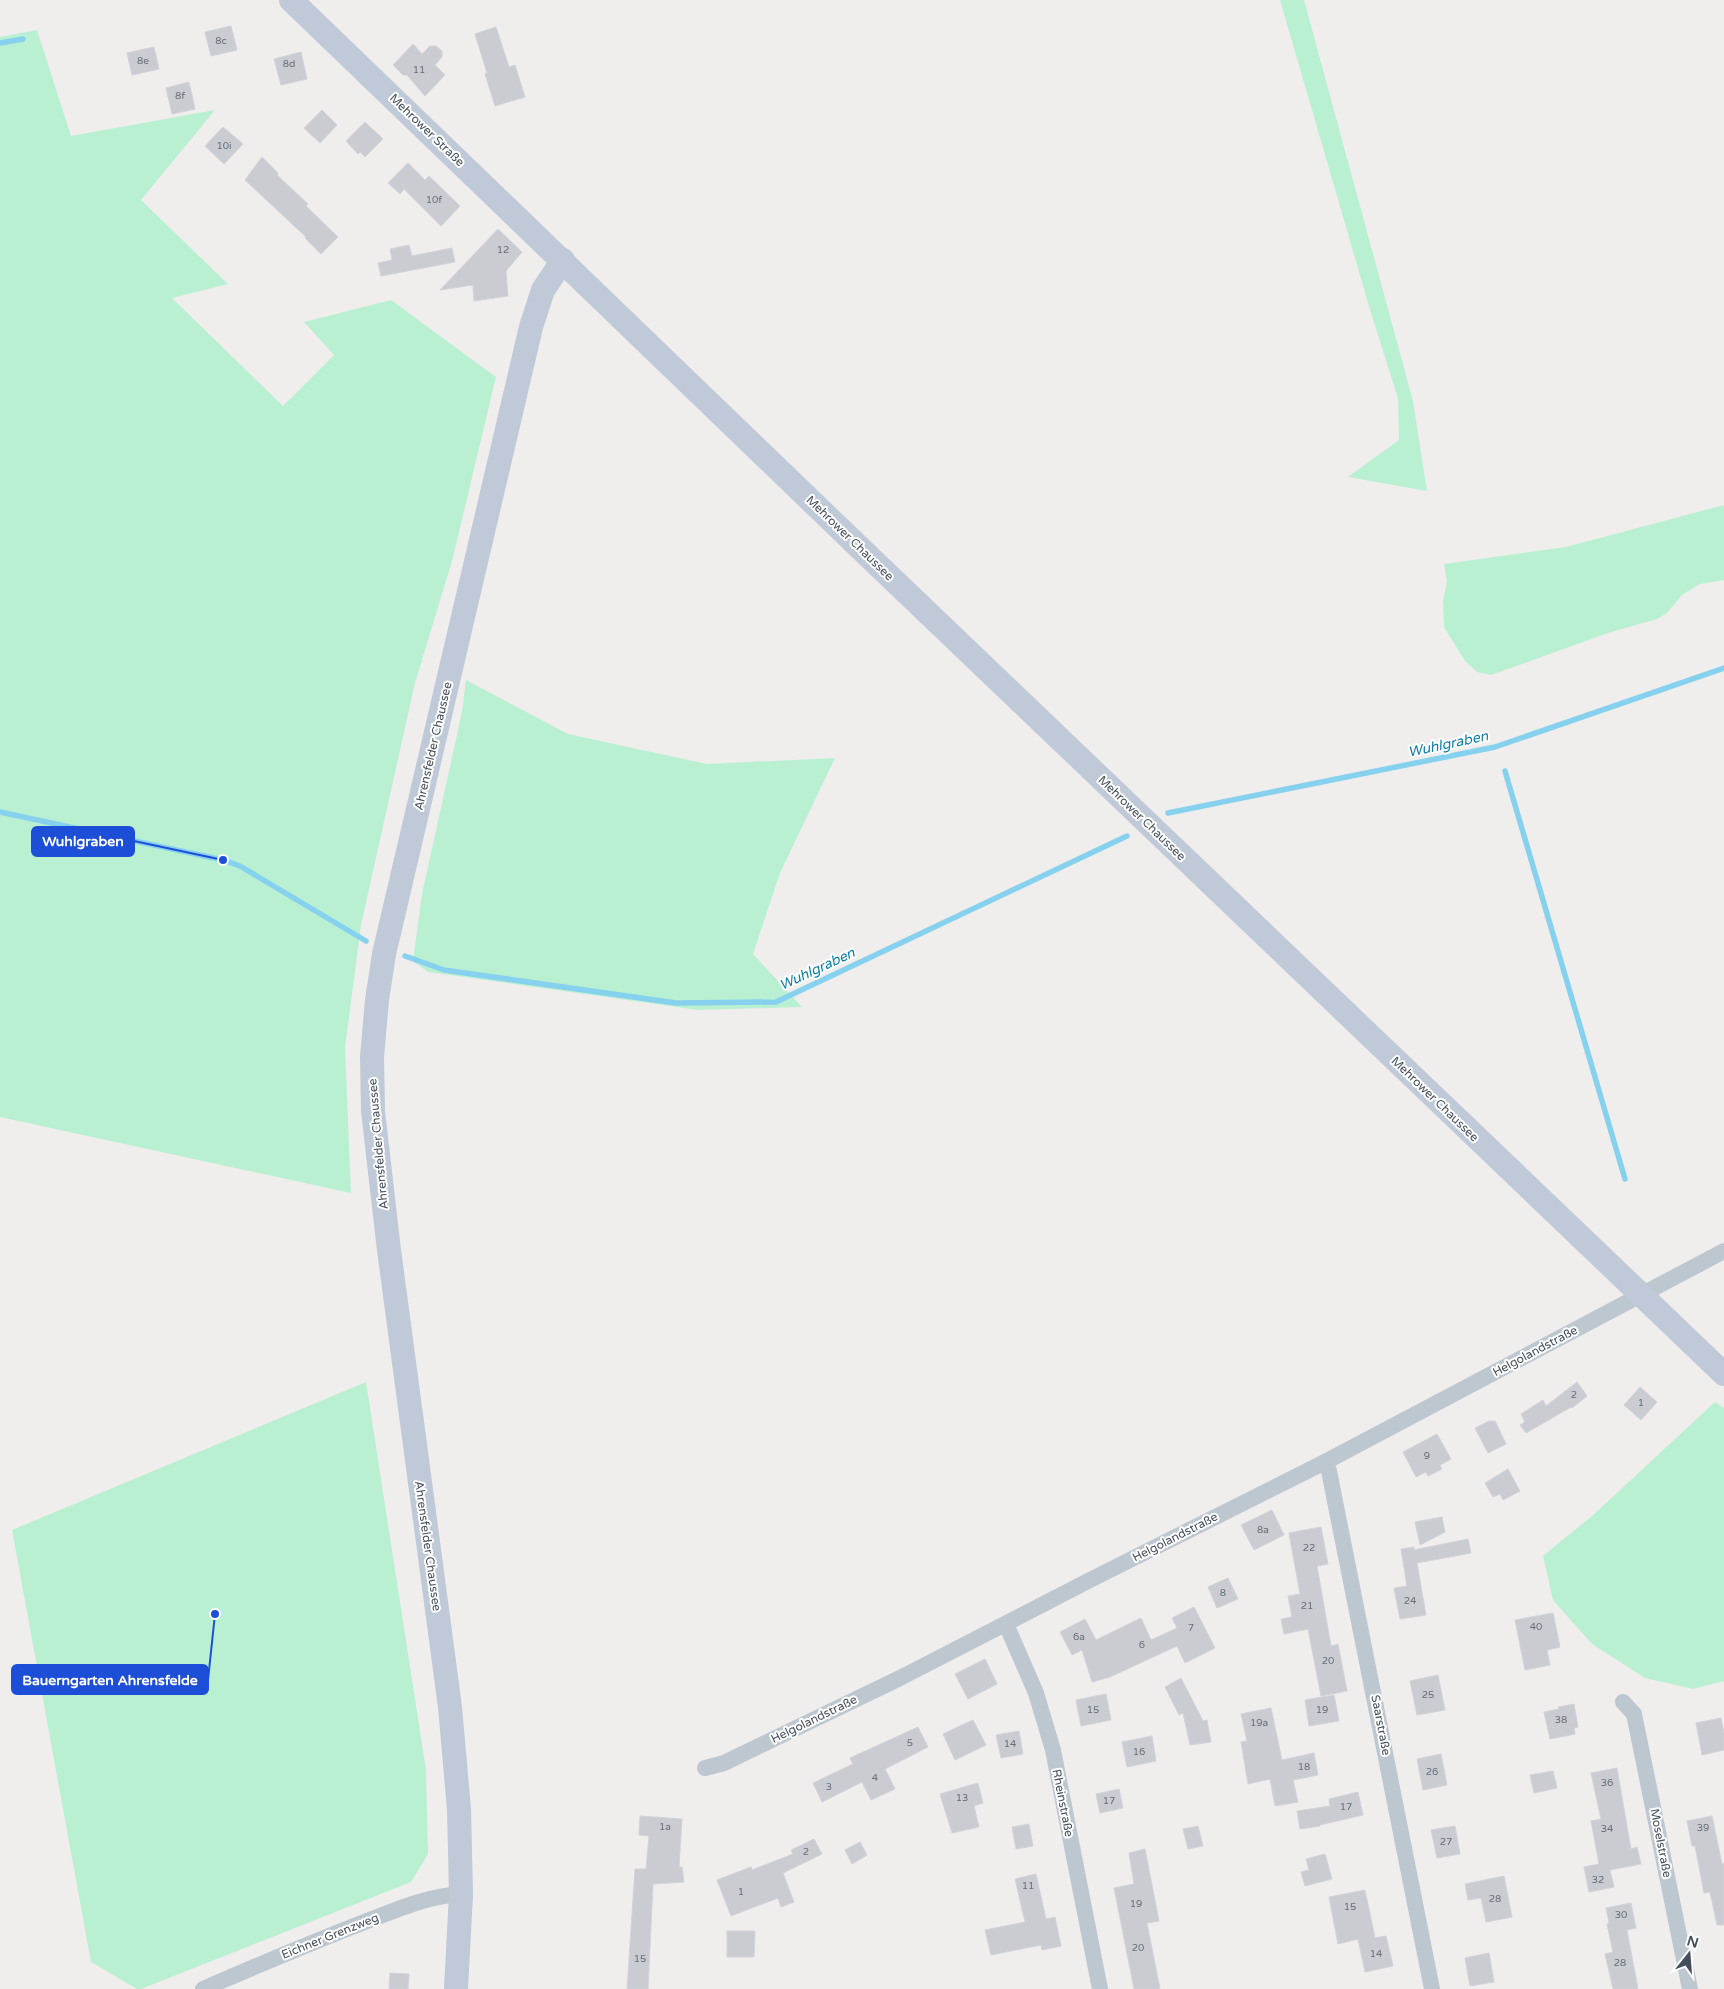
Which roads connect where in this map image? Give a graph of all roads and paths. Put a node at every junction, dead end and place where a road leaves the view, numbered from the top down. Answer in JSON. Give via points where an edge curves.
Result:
{"nodes":[{"id":1,"x":291,"y":0,"type":"edge"},
{"id":2,"x":563,"y":260,"type":"junction"},
{"id":3,"x":1724,"y":1250,"type":"edge"},
{"id":4,"x":1640,"y":1296,"type":"junction"},
{"id":5,"x":1724,"y":1374,"type":"edge"},
{"id":6,"x":1325,"y":1462,"type":"junction"},
{"id":7,"x":1006,"y":1624,"type":"junction"},
{"id":8,"x":1623,"y":1702,"type":"dead end"},
{"id":9,"x":705,"y":1768,"type":"dead end"},
{"id":10,"x":460,"y":1894,"type":"junction"},
{"id":11,"x":203,"y":1989,"type":"edge"},
{"id":12,"x":456,"y":1989,"type":"edge"},
{"id":13,"x":1100,"y":1989,"type":"edge"},
{"id":14,"x":1432,"y":1989,"type":"edge"},
{"id":15,"x":1690,"y":1989,"type":"edge"}],
"edges":[{"from":1,"to":2,"type":"main road","name":"Mehrower Straße"},
{"from":2,"to":4,"type":"main road","name":"Mehrower Chaussee"},
{"from":2,"to":10,"type":"main road","name":"Ahrensfelder Chaussee","via":[[543,290],[530,328],[384,954],[376,1000],[372,1056],[373,1111],[389,1250],[450,1707],[459,1808]]},
{"from":3,"to":4,"type":"street","name":"Helgolandstraße"},
{"from":4,"to":5,"type":"main road","name":"Mehrower Chaussee"},
{"from":4,"to":6,"type":"street","name":"Helgolandstraße"},
{"from":6,"to":7,"type":"street","name":"Helgolandstraße"},
{"from":6,"to":14,"type":"street","name":"Saarstraße"},
{"from":7,"to":9,"type":"street","name":"Helgolandstraße","via":[[739,1756]]},
{"from":7,"to":13,"type":"street","name":"Rheinstraße","via":[[1036,1693],[1053,1750]]},
{"from":8,"to":15,"type":"street","name":"Moselstraße","via":[[1634,1714]]},
{"from":10,"to":11,"type":"street","name":"Eichner Grenzweg","via":[[440,1895],[404,1908]]},
{"from":10,"to":12,"type":"main road","name":"Ahrensfelder Chaussee"}]}
